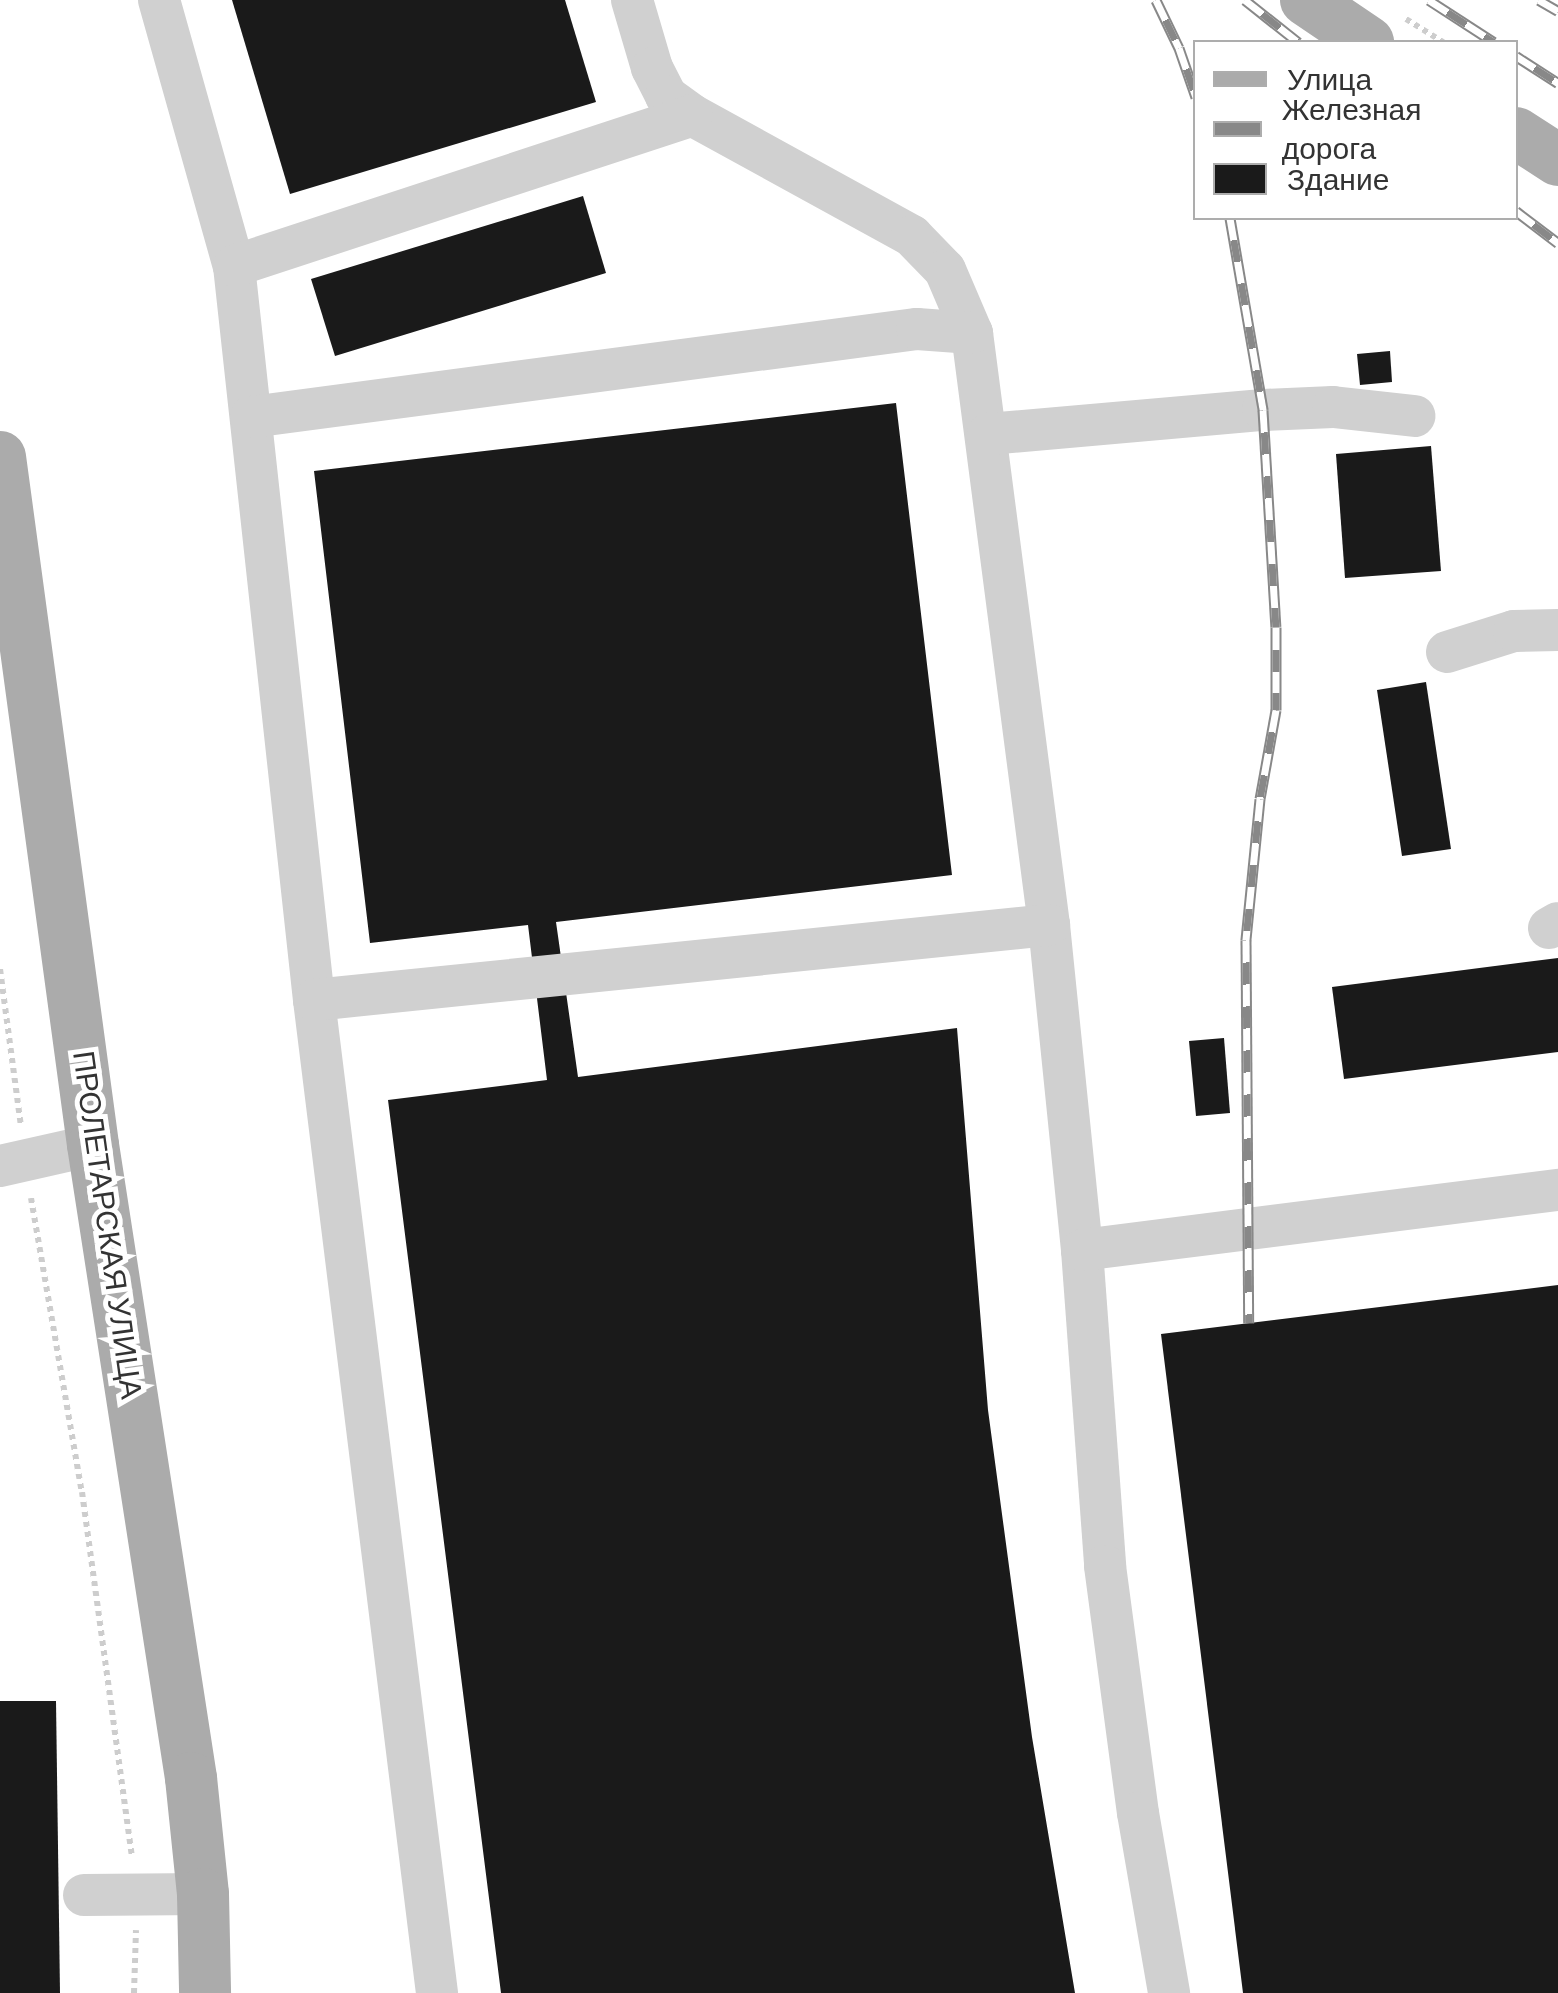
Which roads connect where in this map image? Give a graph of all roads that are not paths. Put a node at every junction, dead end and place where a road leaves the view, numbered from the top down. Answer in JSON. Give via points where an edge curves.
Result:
{"nodes":[{"id":1,"x":159,"y":0,"type":"edge"},
{"id":2,"x":632,"y":0,"type":"edge"},
{"id":3,"x":1306,"y":0,"type":"edge"},
{"id":4,"x":1365,"y":40,"type":"edge"},
{"id":5,"x":692,"y":115,"type":"junction"},
{"id":6,"x":1518,"y":135,"type":"edge"},
{"id":7,"x":1558,"y":160,"type":"edge"},
{"id":8,"x":234,"y":266,"type":"junction"},
{"id":9,"x":972,"y":333,"type":"junction"},
{"id":10,"x":1415,"y":416,"type":"dead end"},
{"id":11,"x":251,"y":417,"type":"junction"},
{"id":12,"x":988,"y":434,"type":"junction"},
{"id":13,"x":0,"y":457,"type":"edge"},
{"id":14,"x":12,"y":607,"type":"edge"},
{"id":15,"x":1558,"y":630,"type":"edge"},
{"id":16,"x":1448,"y":652,"type":"dead end"},
{"id":17,"x":1049,"y":925,"type":"junction"},
{"id":18,"x":314,"y":1000,"type":"junction"},
{"id":19,"x":93,"y":1144,"type":"junction"},
{"id":20,"x":12,"y":1163,"type":"edge"},
{"id":21,"x":1558,"y":1190,"type":"edge"},
{"id":22,"x":1082,"y":1250,"type":"junction"},
{"id":23,"x":84,"y":1894,"type":"dead end"},
{"id":24,"x":203,"y":1894,"type":"junction"},
{"id":25,"x":205,"y":1993,"type":"edge"},
{"id":26,"x":437,"y":1993,"type":"edge"},
{"id":27,"x":1168,"y":1993,"type":"edge"}],
"edges":[{"from":1,"to":8,"type":"lane"},
{"from":2,"to":5,"type":"lane","via":[[666,96]]},
{"from":3,"to":4,"type":"main road"},
{"from":5,"to":8,"type":"lane"},
{"from":5,"to":9,"type":"lane","via":[[912,236],[945,270]]},
{"from":6,"to":7,"type":"main road"},
{"from":8,"to":11,"type":"lane"},
{"from":9,"to":11,"type":"lane","via":[[898,332]]},
{"from":9,"to":12,"type":"lane"},
{"from":10,"to":12,"type":"lane","via":[[1298,408]]},
{"from":11,"to":18,"type":"lane"},
{"from":12,"to":17,"type":"lane"},
{"from":13,"to":14,"type":"main road","name":"ПРОЛЕТАРСКАЯ УЛИЦА"},
{"from":14,"to":19,"type":"main road","name":"ПРОЛЕТАРСКАЯ УЛИЦА"},
{"from":15,"to":16,"type":"lane","via":[[1514,631]]},
{"from":17,"to":18,"type":"lane"},
{"from":17,"to":22,"type":"lane"},
{"from":18,"to":26,"type":"lane"},
{"from":19,"to":20,"type":"lane"},
{"from":19,"to":24,"type":"main road","name":"ПРОЛЕТАРСКАЯ УЛИЦА"},
{"from":21,"to":22,"type":"lane"},
{"from":22,"to":27,"type":"lane","via":[[1105,1566]]},
{"from":23,"to":24,"type":"lane"},
{"from":24,"to":25,"type":"main road","name":"ПРОЛЕТАРСКАЯ УЛИЦА"}]}
